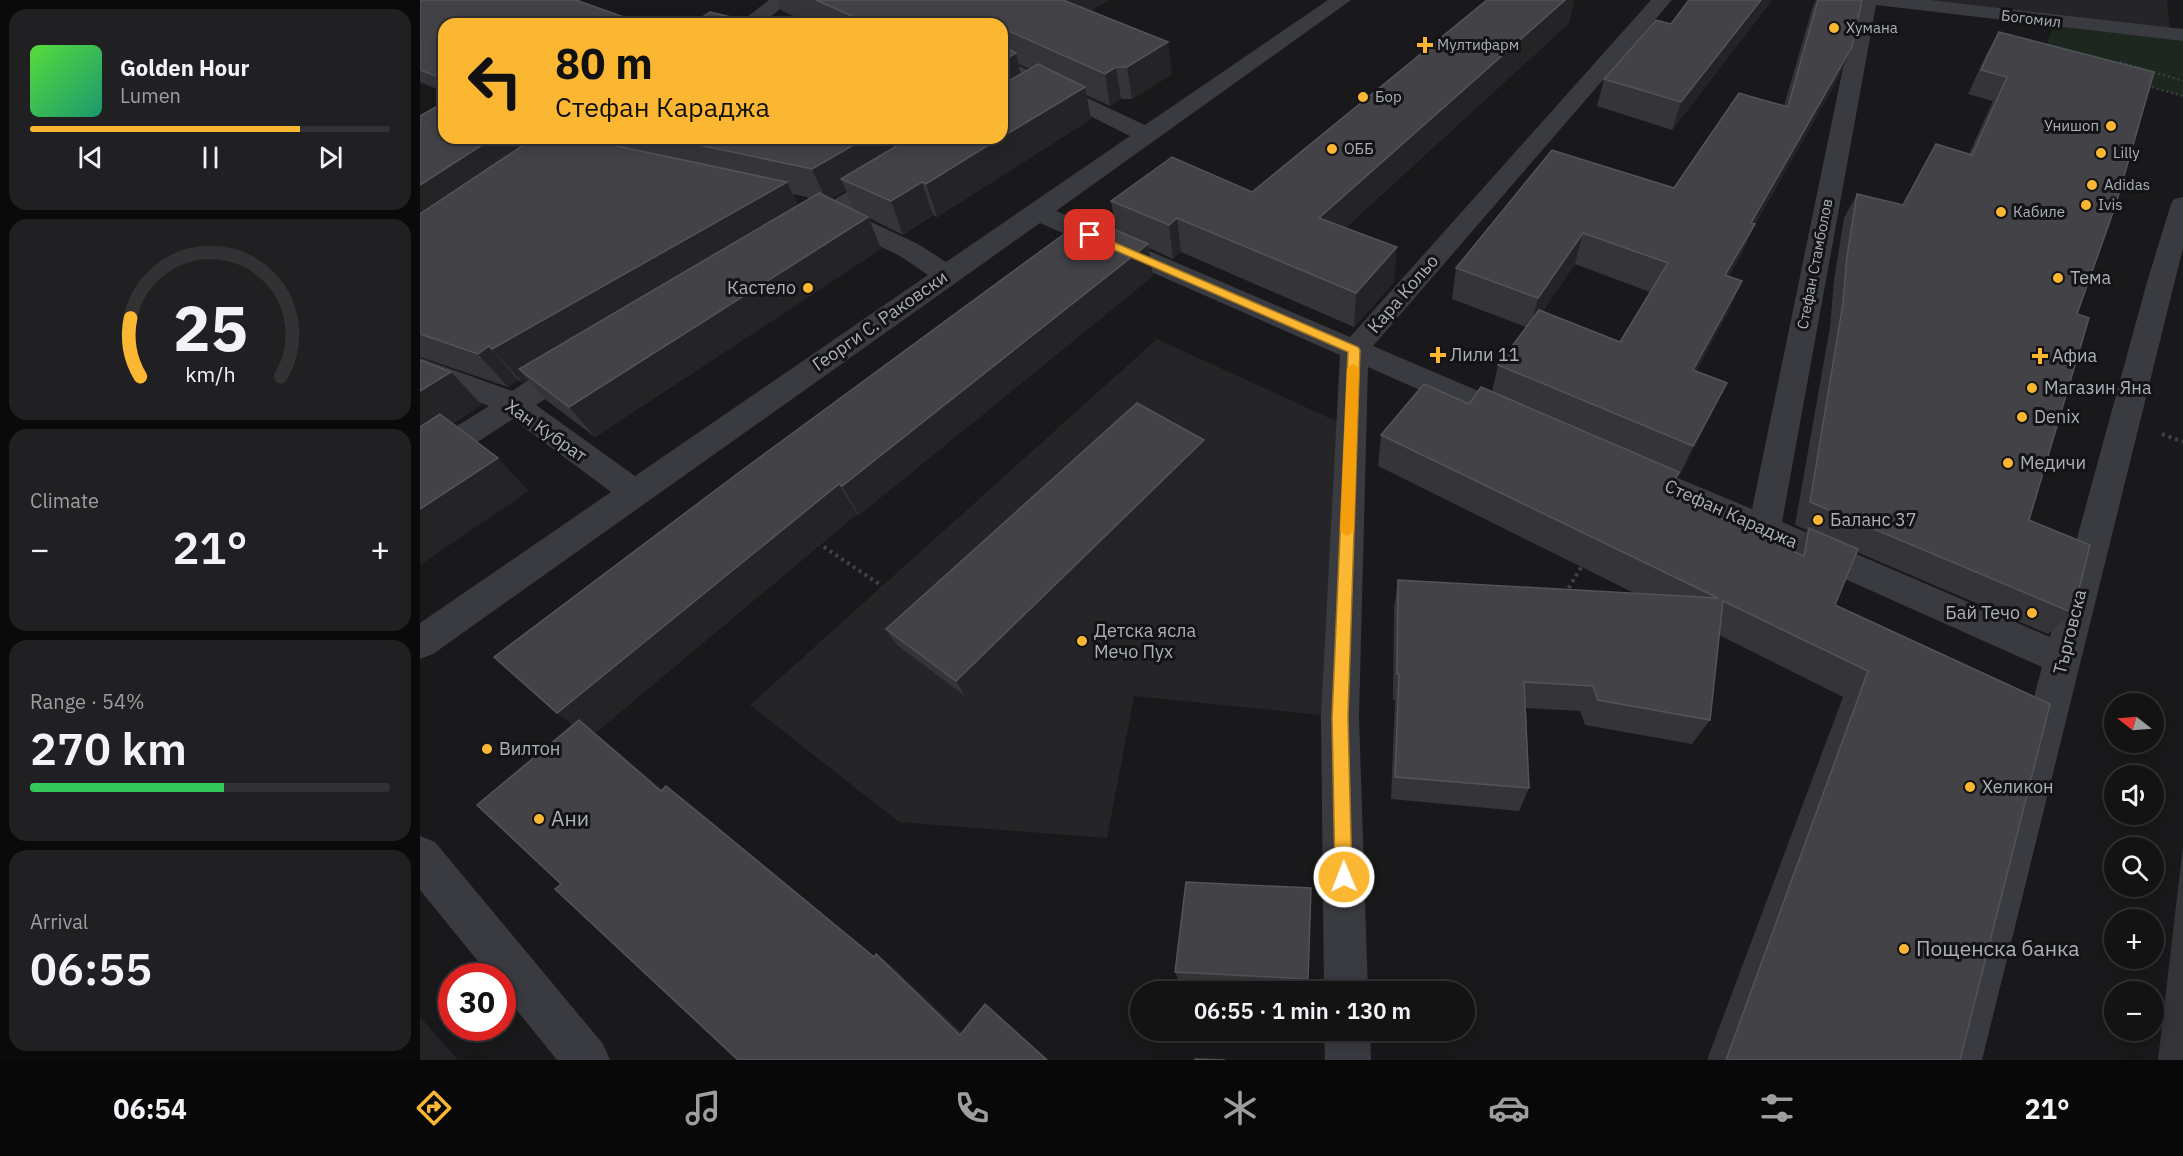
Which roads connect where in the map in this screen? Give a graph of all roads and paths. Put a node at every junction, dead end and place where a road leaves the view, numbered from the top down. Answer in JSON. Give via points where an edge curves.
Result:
{"nodes":[{"id":1,"x":782,"y":0,"type":"edge"},
{"id":2,"x":1341,"y":0,"type":"edge"},
{"id":3,"x":1662,"y":0,"type":"edge"},
{"id":4,"x":1867,"y":0,"type":"edge"},
{"id":5,"x":1880,"y":0,"type":"edge"},
{"id":6,"x":756,"y":18,"type":"edge"},
{"id":7,"x":2183,"y":35,"type":"edge"},
{"id":8,"x":2116,"y":61,"type":"edge"},
{"id":9,"x":1008,"y":67,"type":"edge"},
{"id":10,"x":2183,"y":81,"type":"edge"},
{"id":11,"x":2140,"y":84,"type":"edge"},
{"id":12,"x":1044,"y":85,"type":"junction"},
{"id":13,"x":2183,"y":96,"type":"edge"},
{"id":14,"x":1019,"y":100,"type":"edge"},
{"id":15,"x":1146,"y":135,"type":"junction"},
{"id":16,"x":945,"y":144,"type":"edge"},
{"id":17,"x":2183,"y":204,"type":"edge"},
{"id":18,"x":796,"y":205,"type":"edge"},
{"id":19,"x":831,"y":212,"type":"junction"},
{"id":20,"x":1036,"y":212,"type":"junction"},
{"id":21,"x":779,"y":243,"type":"edge"},
{"id":22,"x":946,"y":275,"type":"junction"},
{"id":23,"x":1354,"y":350,"type":"junction"},
{"id":24,"x":595,"y":354,"type":"edge"},
{"id":25,"x":420,"y":368,"type":"edge"},
{"id":26,"x":513,"y":403,"type":"junction"},
{"id":27,"x":1539,"y":430,"type":"edge"},
{"id":28,"x":1604,"y":459,"type":"edge"},
{"id":29,"x":420,"y":464,"type":"edge"},
{"id":30,"x":634,"y":492,"type":"junction"},
{"id":31,"x":1764,"y":528,"type":"junction"},
{"id":32,"x":813,"y":539,"type":"edge"},
{"id":33,"x":1584,"y":561,"type":"edge"},
{"id":34,"x":882,"y":586,"type":"dead end"},
{"id":35,"x":1561,"y":600,"type":"edge"},
{"id":36,"x":420,"y":643,"type":"edge"},
{"id":37,"x":2063,"y":659,"type":"junction"},
{"id":38,"x":420,"y":857,"type":"edge"},
{"id":39,"x":1346,"y":981,"type":"edge"},
{"id":40,"x":1347,"y":1041,"type":"edge"},
{"id":41,"x":587,"y":1060,"type":"edge"},
{"id":42,"x":1348,"y":1060,"type":"edge"},
{"id":43,"x":1959,"y":1060,"type":"edge"}],
"edges":[{"from":1,"to":6,"type":"street"},
{"from":2,"to":15,"type":"street","name":"Георги С. Раковски"},
{"from":3,"to":23,"type":"street","name":"Кара Кольо"},
{"from":4,"to":31,"type":"street","name":"Стефан Стамболов"},
{"from":5,"to":7,"type":"street","name":"Богомил"},
{"from":8,"to":10,"type":"path"},
{"from":9,"to":12,"type":"street"},
{"from":11,"to":13,"type":"path"},
{"from":12,"to":14,"type":"street"},
{"from":12,"to":15,"type":"street"},
{"from":15,"to":20,"type":"street","name":"Георги С. Раковски"},
{"from":16,"to":19,"type":"street"},
{"from":17,"to":37,"type":"street","name":"Търговска"},
{"from":18,"to":19,"type":"street"},
{"from":19,"to":21,"type":"street"},
{"from":19,"to":22,"type":"street","via":[[909,250]]},
{"from":20,"to":22,"type":"street","name":"Георги С. Раковски"},
{"from":20,"to":23,"type":"street"},
{"from":22,"to":30,"type":"street","name":"Георги С. Раковски"},
{"from":23,"to":27,"type":"street"},
{"from":23,"to":39,"type":"street","name":"Кара Кольо","via":[[1340,717]]},
{"from":24,"to":26,"type":"street"},
{"from":25,"to":26,"type":"street","name":"Хан Кубрат"},
{"from":26,"to":29,"type":"street"},
{"from":26,"to":30,"type":"street","name":"Хан Кубрат"},
{"from":28,"to":31,"type":"street","name":"Стефан Караджа"},
{"from":30,"to":36,"type":"street","name":"Георги С. Раковски"},
{"from":31,"to":37,"type":"street","name":"Стефан Караджа"},
{"from":32,"to":34,"type":"path"},
{"from":33,"to":35,"type":"path"},
{"from":37,"to":43,"type":"street","name":"Търговска"},
{"from":38,"to":41,"type":"street"},
{"from":40,"to":42,"type":"street"}]}
